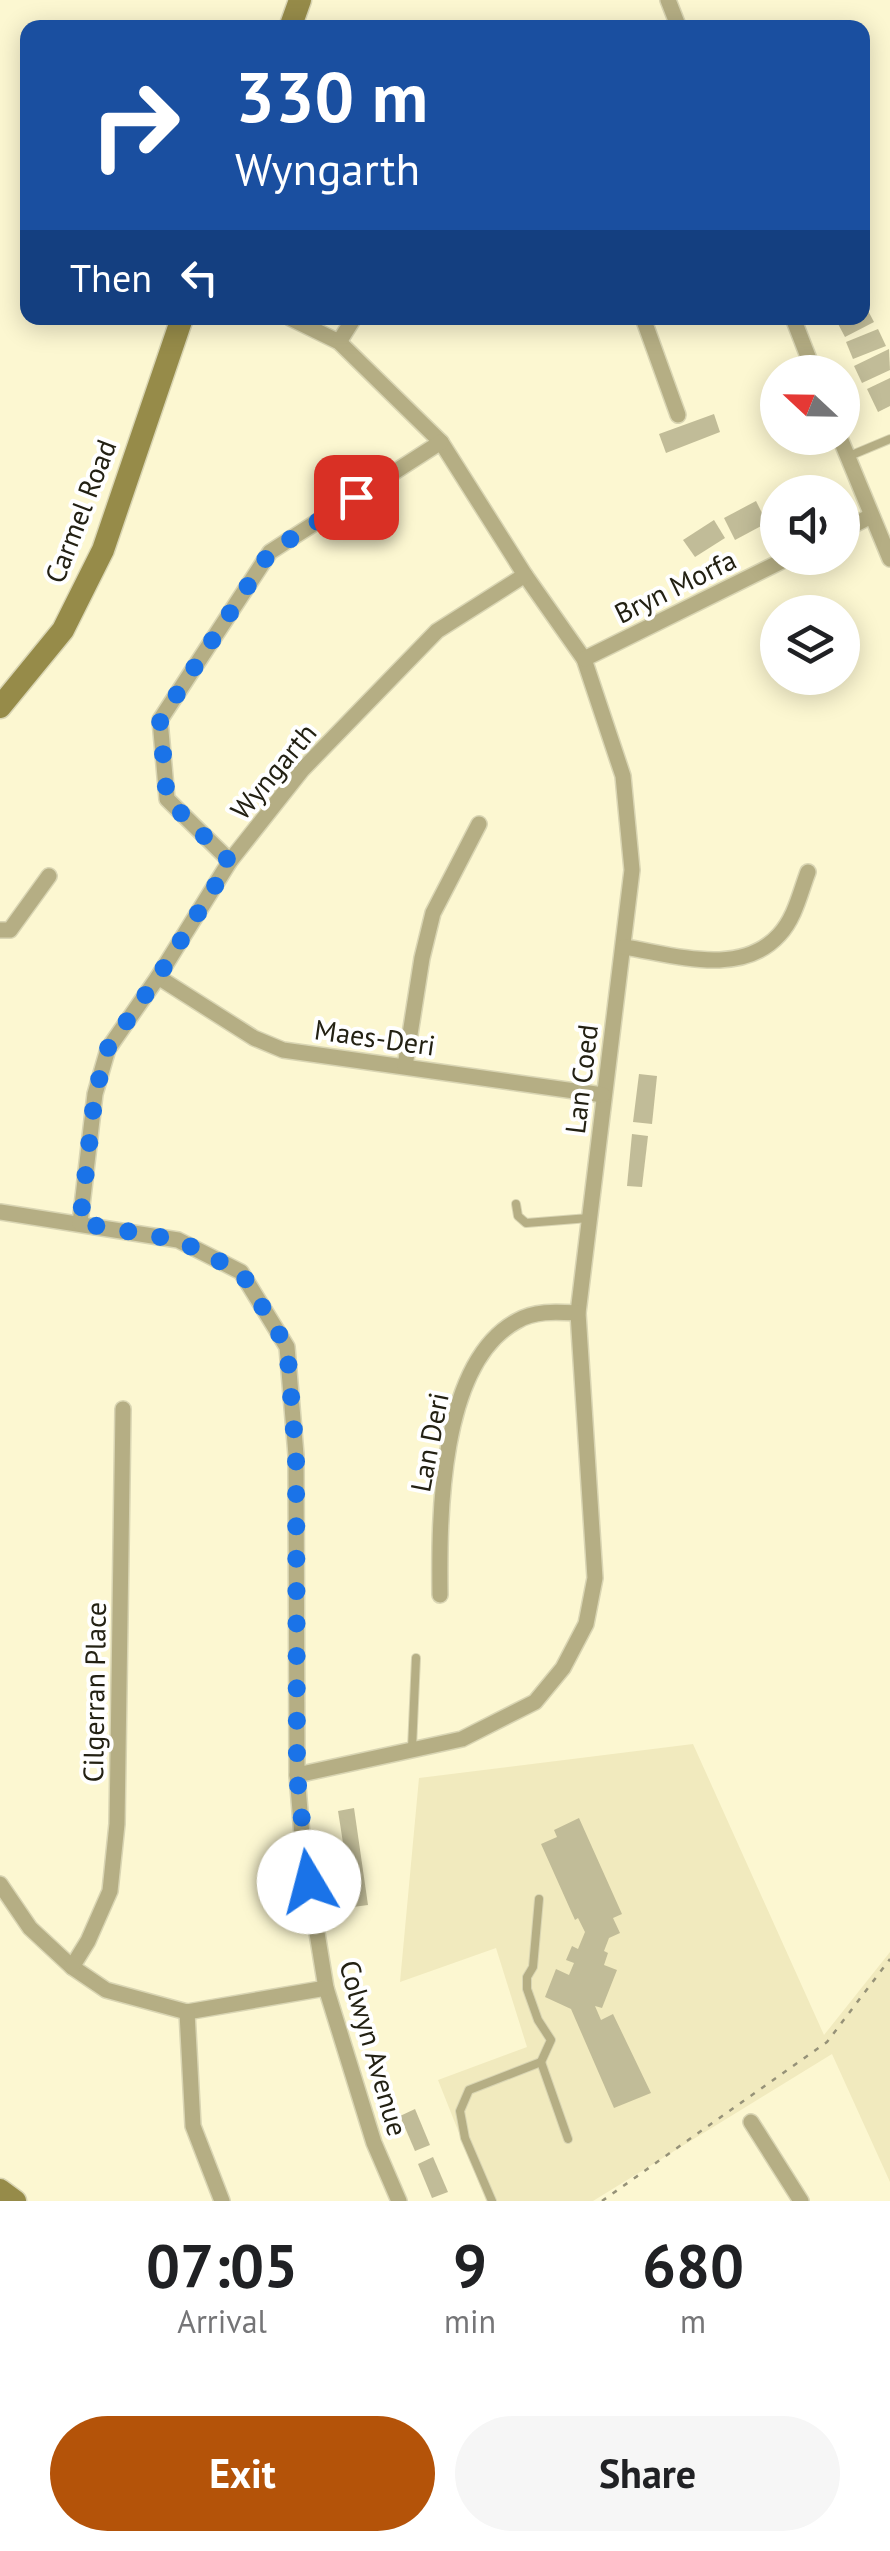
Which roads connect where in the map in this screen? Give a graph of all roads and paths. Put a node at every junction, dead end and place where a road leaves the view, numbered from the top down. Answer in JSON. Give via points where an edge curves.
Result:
{"nodes":[{"id":1,"x":180,"y":325,"type":"edge"},
{"id":2,"x":304,"y":325,"type":"edge"},
{"id":3,"x":350,"y":325,"type":"edge"},
{"id":4,"x":646,"y":325,"type":"edge"},
{"id":5,"x":795,"y":325,"type":"edge"},
{"id":6,"x":339,"y":342,"type":"junction"},
{"id":7,"x":807,"y":355,"type":"edge"},
{"id":8,"x":678,"y":415,"type":"dead end"},
{"id":9,"x":890,"y":439,"type":"edge"},
{"id":10,"x":441,"y":442,"type":"junction"},
{"id":11,"x":847,"y":457,"type":"joint"},
{"id":12,"x":871,"y":516,"type":"junction"},
{"id":13,"x":860,"y":521,"type":"edge"},
{"id":14,"x":890,"y":558,"type":"edge"},
{"id":15,"x":760,"y":572,"type":"edge"},
{"id":16,"x":524,"y":575,"type":"junction"},
{"id":17,"x":584,"y":659,"type":"junction"},
{"id":18,"x":0,"y":707,"type":"edge"},
{"id":19,"x":479,"y":824,"type":"dead end"},
{"id":20,"x":230,"y":862,"type":"junction"},
{"id":21,"x":808,"y":872,"type":"dead end"},
{"id":22,"x":49,"y":876,"type":"dead end"},
{"id":23,"x":0,"y":930,"type":"edge"},
{"id":24,"x":624,"y":947,"type":"junction"},
{"id":25,"x":158,"y":977,"type":"junction"},
{"id":26,"x":406,"y":1066,"type":"junction"},
{"id":27,"x":603,"y":1095,"type":"junction"},
{"id":28,"x":516,"y":1204,"type":"dead end"},
{"id":29,"x":0,"y":1212,"type":"edge"},
{"id":30,"x":589,"y":1218,"type":"junction"},
{"id":31,"x":80,"y":1223,"type":"junction"},
{"id":32,"x":578,"y":1313,"type":"junction"},
{"id":33,"x":123,"y":1409,"type":"dead end"},
{"id":34,"x":440,"y":1594,"type":"dead end"},
{"id":35,"x":416,"y":1658,"type":"dead end"},
{"id":36,"x":412,"y":1750,"type":"junction"},
{"id":37,"x":297,"y":1776,"type":"junction"},
{"id":38,"x":0,"y":1884,"type":"edge"},
{"id":39,"x":539,"y":1899,"type":"dead end"},
{"id":40,"x":890,"y":1959,"type":"edge"},
{"id":41,"x":72,"y":1967,"type":"junction"},
{"id":42,"x":326,"y":1988,"type":"junction"},
{"id":43,"x":187,"y":2012,"type":"junction"},
{"id":44,"x":541,"y":2062,"type":"junction"},
{"id":45,"x":750,"y":2122,"type":"dead end"},
{"id":46,"x":568,"y":2139,"type":"dead end"},
{"id":47,"x":0,"y":2190,"type":"edge"},
{"id":48,"x":15,"y":2201,"type":"edge"},
{"id":49,"x":222,"y":2201,"type":"edge"},
{"id":50,"x":398,"y":2201,"type":"edge"},
{"id":51,"x":492,"y":2201,"type":"edge"},
{"id":52,"x":602,"y":2201,"type":"edge"},
{"id":53,"x":801,"y":2201,"type":"edge"}],
"edges":[{"from":1,"to":18,"type":"street","name":"Carmel Road","via":[[103,550],[63,630]]},
{"from":2,"to":6,"type":"street","name":"Lan Coed"},
{"from":3,"to":6,"type":"street"},
{"from":4,"to":8,"type":"street"},
{"from":5,"to":7,"type":"street"},
{"from":6,"to":10,"type":"street","name":"Lan Coed"},
{"from":9,"to":11,"type":"lane"},
{"from":10,"to":16,"type":"street","name":"Lan Coed"},
{"from":10,"to":20,"type":"street","via":[[270,552],[160,720],[167,799]]},
{"from":11,"to":12,"type":"street"},
{"from":12,"to":13,"type":"street"},
{"from":12,"to":14,"type":"street"},
{"from":15,"to":17,"type":"street","name":"Bryn Morfa"},
{"from":16,"to":17,"type":"street","name":"Lan Coed"},
{"from":16,"to":20,"type":"street","name":"Wyngarth","via":[[438,631],[302,770]]},
{"from":17,"to":24,"type":"street","name":"Lan Coed","via":[[623,776],[632,870]]},
{"from":19,"to":26,"type":"street","via":[[433,913]]},
{"from":20,"to":25,"type":"street","name":"Wyngarth"},
{"from":21,"to":24,"type":"street","via":[[794,913],[761,950],[713,960]]},
{"from":22,"to":23,"type":"street","via":[[10,930]]},
{"from":24,"to":27,"type":"street","name":"Lan Coed"},
{"from":25,"to":26,"type":"street","name":"Maes-Deri","via":[[283,1050]]},
{"from":25,"to":31,"type":"street","name":"Wyngarth","via":[[108,1048],[98,1075]]},
{"from":26,"to":27,"type":"street","name":"Maes-Deri"},
{"from":27,"to":30,"type":"street","name":"Lan Coed"},
{"from":28,"to":30,"type":"lane","via":[[526,1223]]},
{"from":29,"to":31,"type":"street","name":"Colwyn Avenue"},
{"from":30,"to":32,"type":"street","name":"Lan Coed"},
{"from":31,"to":37,"type":"street","name":"Colwyn Avenue","via":[[178,1240],[241,1272],[287,1347],[296,1455]]},
{"from":32,"to":34,"type":"street","name":"Lan Deri","via":[[517,1320],[473,1368],[456,1406],[446,1468]]},
{"from":32,"to":36,"type":"street","name":"Lan Coed","via":[[595,1578],[586,1624],[535,1702],[462,1738]]},
{"from":33,"to":41,"type":"street","name":"Cilgerran Place","via":[[110,1891]]},
{"from":35,"to":36,"type":"lane"},
{"from":36,"to":37,"type":"street","name":"Lan Coed"},
{"from":37,"to":42,"type":"street","name":"Colwyn Avenue"},
{"from":38,"to":41,"type":"street","via":[[30,1928]]},
{"from":39,"to":44,"type":"lane","via":[[527,1989],[550,2040]]},
{"from":40,"to":52,"type":"path","via":[[827,2042]]},
{"from":41,"to":43,"type":"street","via":[[106,1990]]},
{"from":42,"to":43,"type":"street"},
{"from":42,"to":50,"type":"street","name":"Colwyn Avenue"},
{"from":43,"to":49,"type":"street","via":[[193,2126]]},
{"from":44,"to":46,"type":"lane"},
{"from":44,"to":51,"type":"lane","via":[[469,2090],[460,2111]]},
{"from":45,"to":53,"type":"street"},
{"from":47,"to":48,"type":"street"}]}
